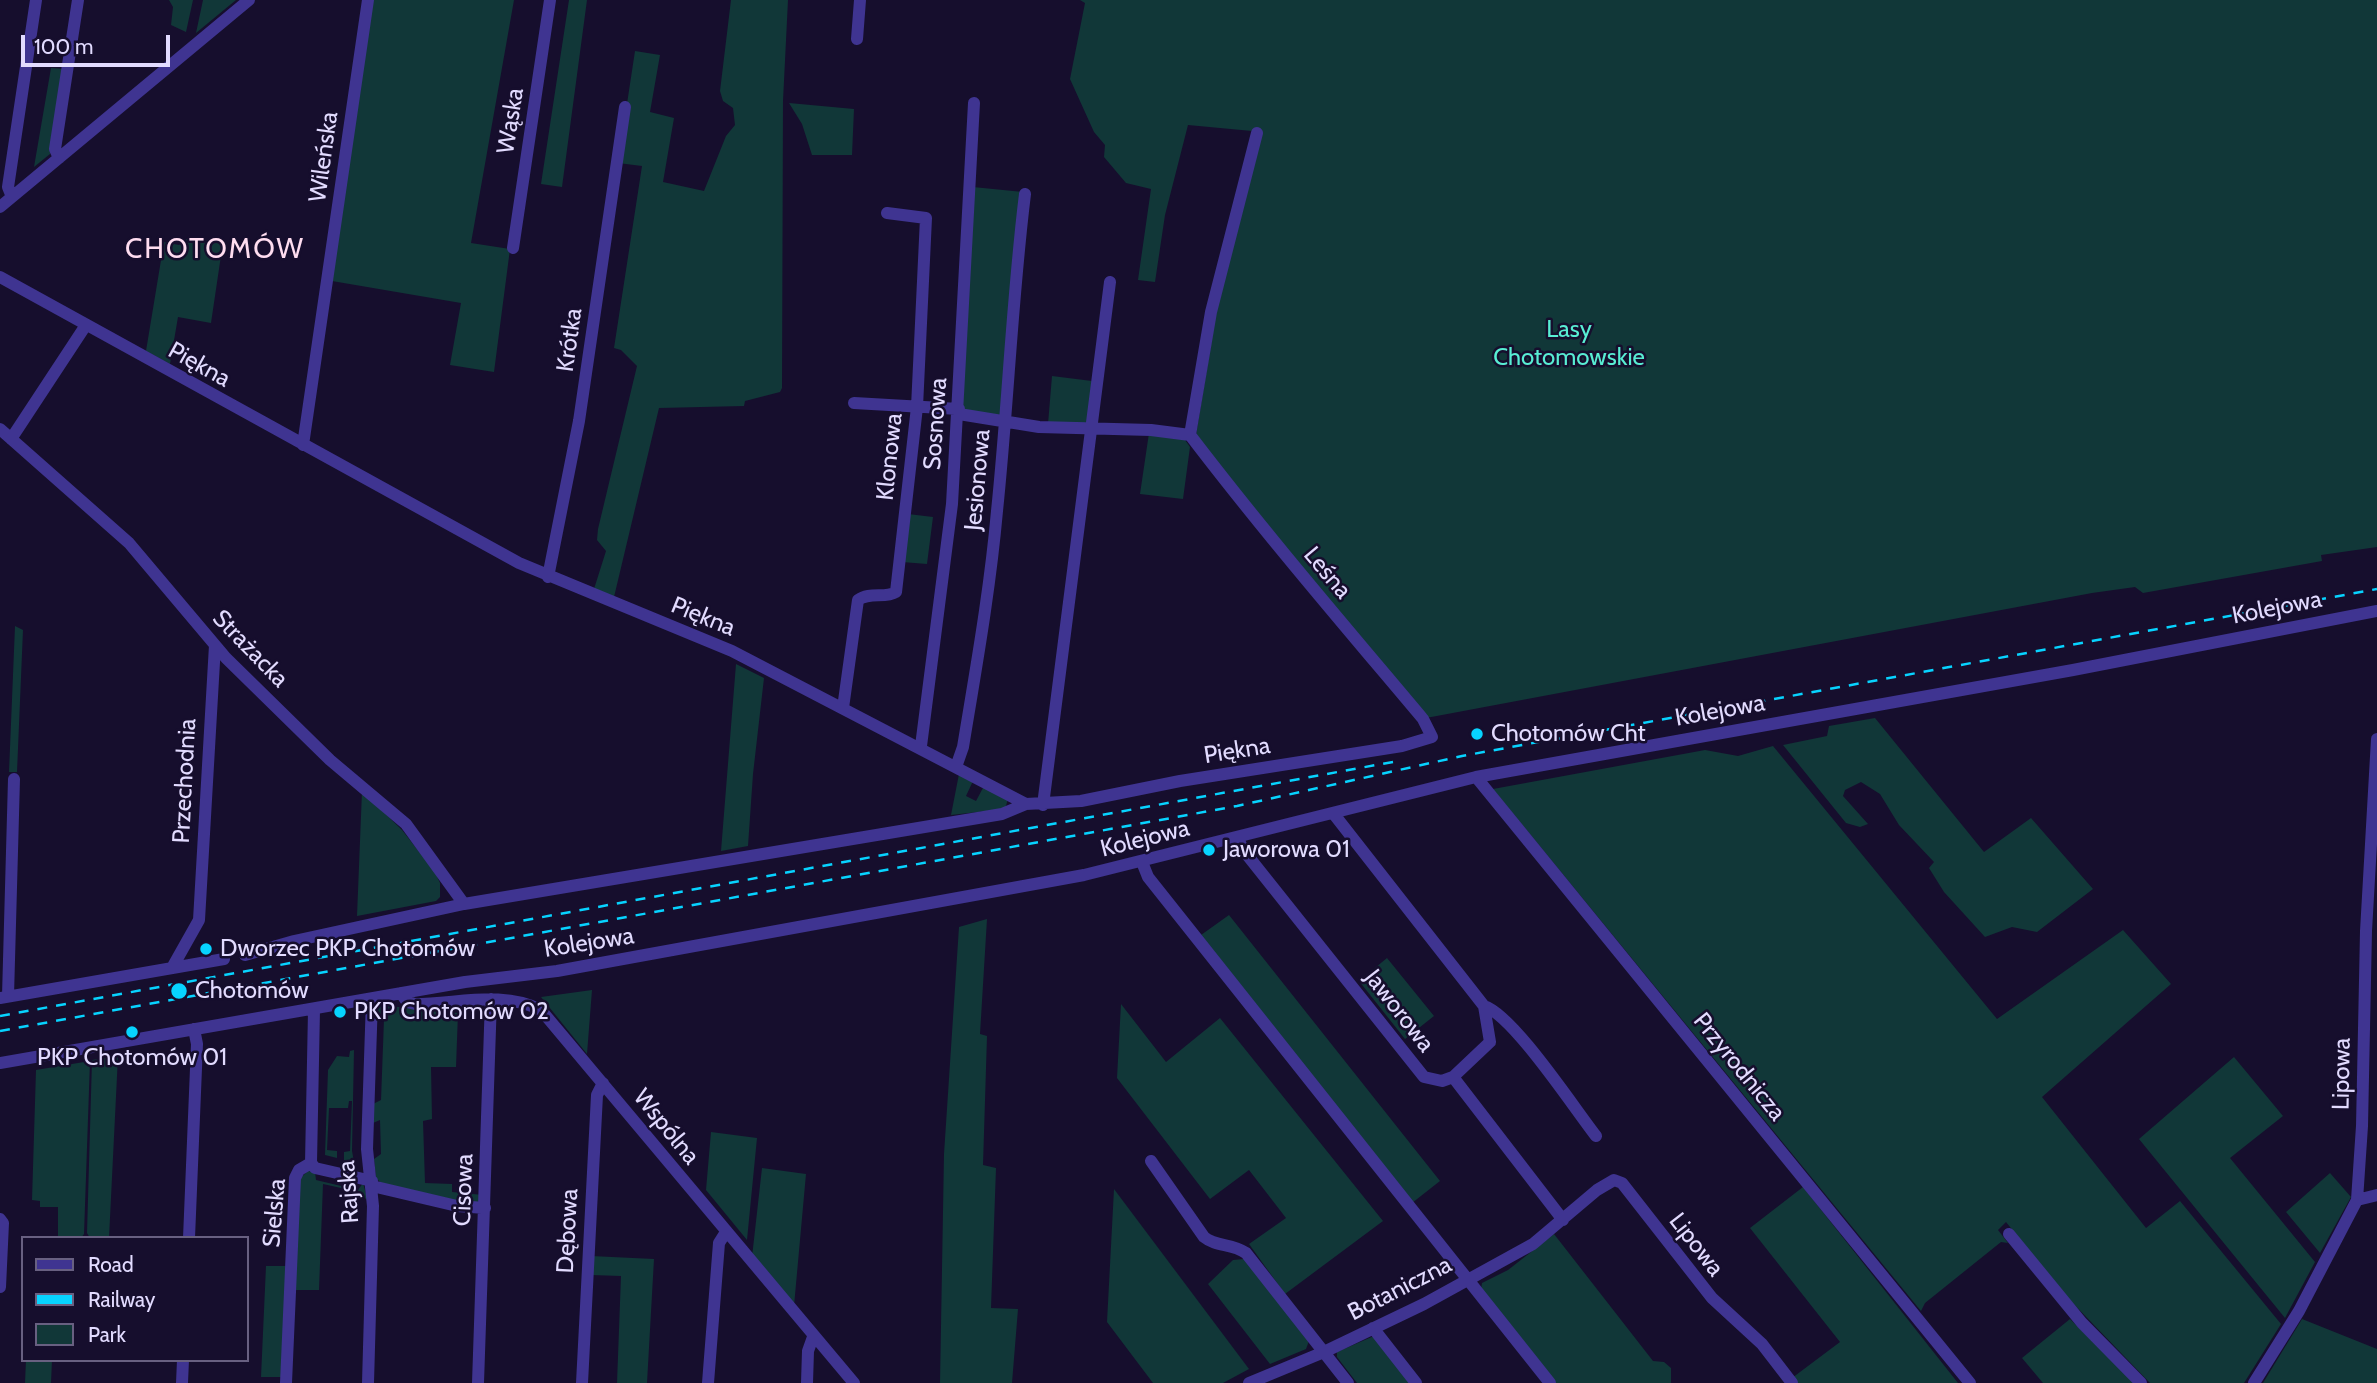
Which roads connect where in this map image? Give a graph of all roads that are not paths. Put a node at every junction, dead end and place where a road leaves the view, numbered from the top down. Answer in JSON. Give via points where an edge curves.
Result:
{"nodes":[{"id":1,"x":36,"y":0,"type":"edge"},
{"id":2,"x":78,"y":0,"type":"edge"},
{"id":3,"x":249,"y":0,"type":"edge"},
{"id":4,"x":368,"y":0,"type":"edge"},
{"id":5,"x":550,"y":0,"type":"edge"},
{"id":6,"x":860,"y":0,"type":"edge"},
{"id":7,"x":857,"y":39,"type":"dead end"},
{"id":8,"x":974,"y":103,"type":"dead end"},
{"id":9,"x":625,"y":107,"type":"dead end"},
{"id":10,"x":1257,"y":133,"type":"dead end"},
{"id":11,"x":59,"y":158,"type":"junction"},
{"id":12,"x":1025,"y":194,"type":"dead end"},
{"id":13,"x":12,"y":197,"type":"junction"},
{"id":14,"x":0,"y":207,"type":"edge"},
{"id":15,"x":887,"y":213,"type":"dead end"},
{"id":16,"x":513,"y":248,"type":"dead end"},
{"id":17,"x":0,"y":277,"type":"edge"},
{"id":18,"x":1110,"y":282,"type":"dead end"},
{"id":19,"x":86,"y":325,"type":"junction"},
{"id":20,"x":854,"y":403,"type":"dead end"},
{"id":21,"x":917,"y":407,"type":"junction"},
{"id":22,"x":959,"y":411,"type":"junction"},
{"id":23,"x":1005,"y":421,"type":"junction"},
{"id":24,"x":0,"y":429,"type":"edge"},
{"id":25,"x":1090,"y":430,"type":"junction"},
{"id":26,"x":1190,"y":435,"type":"junction"},
{"id":27,"x":11,"y":439,"type":"junction"},
{"id":28,"x":303,"y":445,"type":"junction"},
{"id":29,"x":548,"y":577,"type":"junction"},
{"id":30,"x":2377,"y":611,"type":"edge"},
{"id":31,"x":215,"y":645,"type":"junction"},
{"id":32,"x":843,"y":708,"type":"junction"},
{"id":33,"x":1432,"y":737,"type":"joint"},
{"id":34,"x":2377,"y":739,"type":"edge"},
{"id":35,"x":921,"y":746,"type":"junction"},
{"id":36,"x":956,"y":766,"type":"junction"},
{"id":37,"x":1475,"y":777,"type":"junction"},
{"id":38,"x":13,"y":779,"type":"dead end"},
{"id":39,"x":1026,"y":804,"type":"junction"},
{"id":40,"x":1043,"y":805,"type":"junction"},
{"id":41,"x":1333,"y":813,"type":"junction"},
{"id":42,"x":5,"y":826,"type":"edge"},
{"id":43,"x":1237,"y":837,"type":"junction"},
{"id":44,"x":1142,"y":862,"type":"junction"},
{"id":45,"x":464,"y":904,"type":"junction"},
{"id":46,"x":245,"y":955,"type":"dead end"},
{"id":47,"x":224,"y":959,"type":"dead end"},
{"id":48,"x":172,"y":968,"type":"junction"},
{"id":49,"x":401,"y":993,"type":"junction"},
{"id":50,"x":4,"y":997,"type":"edge"},
{"id":51,"x":372,"y":999,"type":"junction"},
{"id":52,"x":491,"y":999,"type":"junction"},
{"id":53,"x":1484,"y":1006,"type":"junction"},
{"id":54,"x":314,"y":1010,"type":"junction"},
{"id":55,"x":1509,"y":1026,"type":"junction"},
{"id":56,"x":194,"y":1029,"type":"junction"},
{"id":57,"x":1490,"y":1042,"type":"junction"},
{"id":58,"x":0,"y":1063,"type":"edge"},
{"id":59,"x":1453,"y":1077,"type":"junction"},
{"id":60,"x":603,"y":1083,"type":"junction"},
{"id":61,"x":1596,"y":1136,"type":"dead end"},
{"id":62,"x":1151,"y":1161,"type":"dead end"},
{"id":63,"x":310,"y":1163,"type":"junction"},
{"id":64,"x":372,"y":1183,"type":"junction"},
{"id":65,"x":2377,"y":1195,"type":"edge"},
{"id":66,"x":2357,"y":1200,"type":"junction"},
{"id":67,"x":485,"y":1208,"type":"junction"},
{"id":68,"x":0,"y":1219,"type":"edge"},
{"id":69,"x":1563,"y":1220,"type":"junction"},
{"id":70,"x":726,"y":1232,"type":"junction"},
{"id":71,"x":2009,"y":1234,"type":"dead end"},
{"id":72,"x":189,"y":1236,"type":"edge"},
{"id":73,"x":1466,"y":1280,"type":"junction"},
{"id":74,"x":0,"y":1287,"type":"edge"},
{"id":75,"x":1373,"y":1328,"type":"junction"},
{"id":76,"x":813,"y":1337,"type":"junction"},
{"id":77,"x":1324,"y":1352,"type":"junction"},
{"id":78,"x":183,"y":1362,"type":"edge"},
{"id":79,"x":182,"y":1383,"type":"edge"},
{"id":80,"x":286,"y":1383,"type":"edge"},
{"id":81,"x":368,"y":1383,"type":"edge"},
{"id":82,"x":478,"y":1383,"type":"edge"},
{"id":83,"x":582,"y":1383,"type":"edge"},
{"id":84,"x":708,"y":1383,"type":"edge"},
{"id":85,"x":807,"y":1383,"type":"edge"},
{"id":86,"x":853,"y":1383,"type":"edge"},
{"id":87,"x":1249,"y":1383,"type":"edge"},
{"id":88,"x":1348,"y":1383,"type":"edge"},
{"id":89,"x":1416,"y":1383,"type":"edge"},
{"id":90,"x":1550,"y":1383,"type":"edge"},
{"id":91,"x":1792,"y":1383,"type":"edge"},
{"id":92,"x":1970,"y":1383,"type":"edge"},
{"id":93,"x":2141,"y":1383,"type":"edge"},
{"id":94,"x":2254,"y":1383,"type":"edge"}],
"edges":[{"from":1,"to":13,"type":"street","via":[[8,187]]},
{"from":2,"to":11,"type":"street","via":[[55,149]]},
{"from":3,"to":11,"type":"street"},
{"from":4,"to":28,"type":"street","name":"Wileńska"},
{"from":5,"to":16,"type":"street","name":"Wąska"},
{"from":6,"to":7,"type":"street"},
{"from":8,"to":22,"type":"street","name":"Sosnowa"},
{"from":9,"to":29,"type":"street","name":"Krótka","via":[[579,421]]},
{"from":10,"to":26,"type":"street","via":[[1211,312]]},
{"from":11,"to":13,"type":"street"},
{"from":12,"to":23,"type":"street","name":"Jesionowa"},
{"from":13,"to":14,"type":"street"},
{"from":15,"to":21,"type":"street","name":"Klonowa","via":[[926,218]]},
{"from":17,"to":19,"type":"street","name":"Piękna"},
{"from":18,"to":25,"type":"street"},
{"from":19,"to":27,"type":"street"},
{"from":19,"to":28,"type":"street","name":"Piękna"},
{"from":20,"to":21,"type":"street"},
{"from":21,"to":22,"type":"street"},
{"from":21,"to":32,"type":"street","name":"Klonowa","via":[[896,592],[858,600]]},
{"from":22,"to":23,"type":"street"},
{"from":22,"to":35,"type":"street","name":"Sosnowa"},
{"from":23,"to":25,"type":"street"},
{"from":23,"to":36,"type":"street","name":"Jesionowa","via":[[984,621]]},
{"from":24,"to":27,"type":"street","name":"Strażacka"},
{"from":25,"to":26,"type":"street"},
{"from":25,"to":40,"type":"street"},
{"from":26,"to":33,"type":"street","name":"Leśna","via":[[1263,530],[1423,719]]},
{"from":27,"to":31,"type":"street","name":"Strażacka","via":[[130,543]]},
{"from":28,"to":29,"type":"street","name":"Piękna"},
{"from":29,"to":32,"type":"street","name":"Piękna","via":[[732,651]]},
{"from":30,"to":37,"type":"street","name":"Kolejowa"},
{"from":31,"to":45,"type":"street","name":"Strażacka","via":[[330,760],[406,824]]},
{"from":31,"to":48,"type":"street","name":"Przechodnia","via":[[199,920]]},
{"from":32,"to":35,"type":"street","name":"Piękna"},
{"from":33,"to":40,"type":"street","name":"Piękna","via":[[1402,746]]},
{"from":34,"to":66,"type":"street","name":"Lipowa"},
{"from":35,"to":36,"type":"street","name":"Piękna"},
{"from":36,"to":39,"type":"street","name":"Piękna"},
{"from":37,"to":41,"type":"street","name":"Kolejowa"},
{"from":37,"to":92,"type":"street","name":"Przyrodnicza"},
{"from":38,"to":42,"type":"street"},
{"from":39,"to":40,"type":"street","name":"Piękna"},
{"from":39,"to":45,"type":"street","via":[[1002,814]]},
{"from":41,"to":43,"type":"street","name":"Kolejowa"},
{"from":41,"to":53,"type":"street"},
{"from":42,"to":50,"type":"street"},
{"from":43,"to":44,"type":"street","name":"Kolejowa"},
{"from":43,"to":59,"type":"street","name":"Jaworowa","via":[[1424,1077],[1442,1081]]},
{"from":44,"to":49,"type":"street","name":"Kolejowa","via":[[557,971]]},
{"from":44,"to":73,"type":"street","via":[[1148,877]]},
{"from":45,"to":46,"type":"street"},
{"from":47,"to":48,"type":"street"},
{"from":48,"to":50,"type":"street"},
{"from":49,"to":51,"type":"street","name":"Kolejowa"},
{"from":49,"to":52,"type":"street","name":"Wspólna","via":[[415,1004]]},
{"from":51,"to":54,"type":"street","name":"Kolejowa"},
{"from":51,"to":64,"type":"street","name":"Rajska","via":[[367,1149]]},
{"from":52,"to":60,"type":"street","name":"Wspólna","via":[[520,1001],[541,1010]]},
{"from":52,"to":67,"type":"street","name":"Cisowa"},
{"from":53,"to":55,"type":"street"},
{"from":53,"to":57,"type":"street"},
{"from":54,"to":56,"type":"street","name":"Kolejowa"},
{"from":54,"to":63,"type":"street","name":"Sielska"},
{"from":55,"to":57,"type":"street"},
{"from":55,"to":61,"type":"street"},
{"from":56,"to":58,"type":"street","name":"Kolejowa"},
{"from":56,"to":72,"type":"street"},
{"from":57,"to":59,"type":"street"},
{"from":59,"to":69,"type":"street"},
{"from":60,"to":70,"type":"street","name":"Wspólna"},
{"from":60,"to":83,"type":"street","name":"Dębowa","via":[[597,1095]]},
{"from":62,"to":77,"type":"street","via":[[1203,1237],[1234,1245],[1245,1253]]},
{"from":63,"to":64,"type":"street"},
{"from":63,"to":80,"type":"street","name":"Sielska","via":[[297,1171],[295,1178]]},
{"from":64,"to":67,"type":"street","via":[[457,1206]]},
{"from":64,"to":81,"type":"street","name":"Rajska"},
{"from":65,"to":66,"type":"street"},
{"from":66,"to":94,"type":"street","name":"Lipowa","via":[[2299,1311]]},
{"from":67,"to":82,"type":"street","name":"Cisowa"},
{"from":68,"to":74,"type":"street"},
{"from":69,"to":73,"type":"street","name":"Botaniczna","via":[[1533,1244]]},
{"from":69,"to":91,"type":"street","name":"Lipowa","via":[[1610,1181],[1622,1183],[1712,1298],[1762,1344]]},
{"from":70,"to":76,"type":"street","name":"Wspólna"},
{"from":70,"to":84,"type":"street","via":[[719,1243]]},
{"from":71,"to":93,"type":"street","via":[[2082,1323]]},
{"from":73,"to":75,"type":"street","name":"Botaniczna"},
{"from":73,"to":90,"type":"street"},
{"from":75,"to":77,"type":"street","name":"Botaniczna"},
{"from":75,"to":89,"type":"street"},
{"from":76,"to":85,"type":"street"},
{"from":76,"to":86,"type":"street","name":"Wspólna"},
{"from":77,"to":87,"type":"street","name":"Botaniczna"},
{"from":77,"to":88,"type":"street"},
{"from":78,"to":79,"type":"street"}]}
